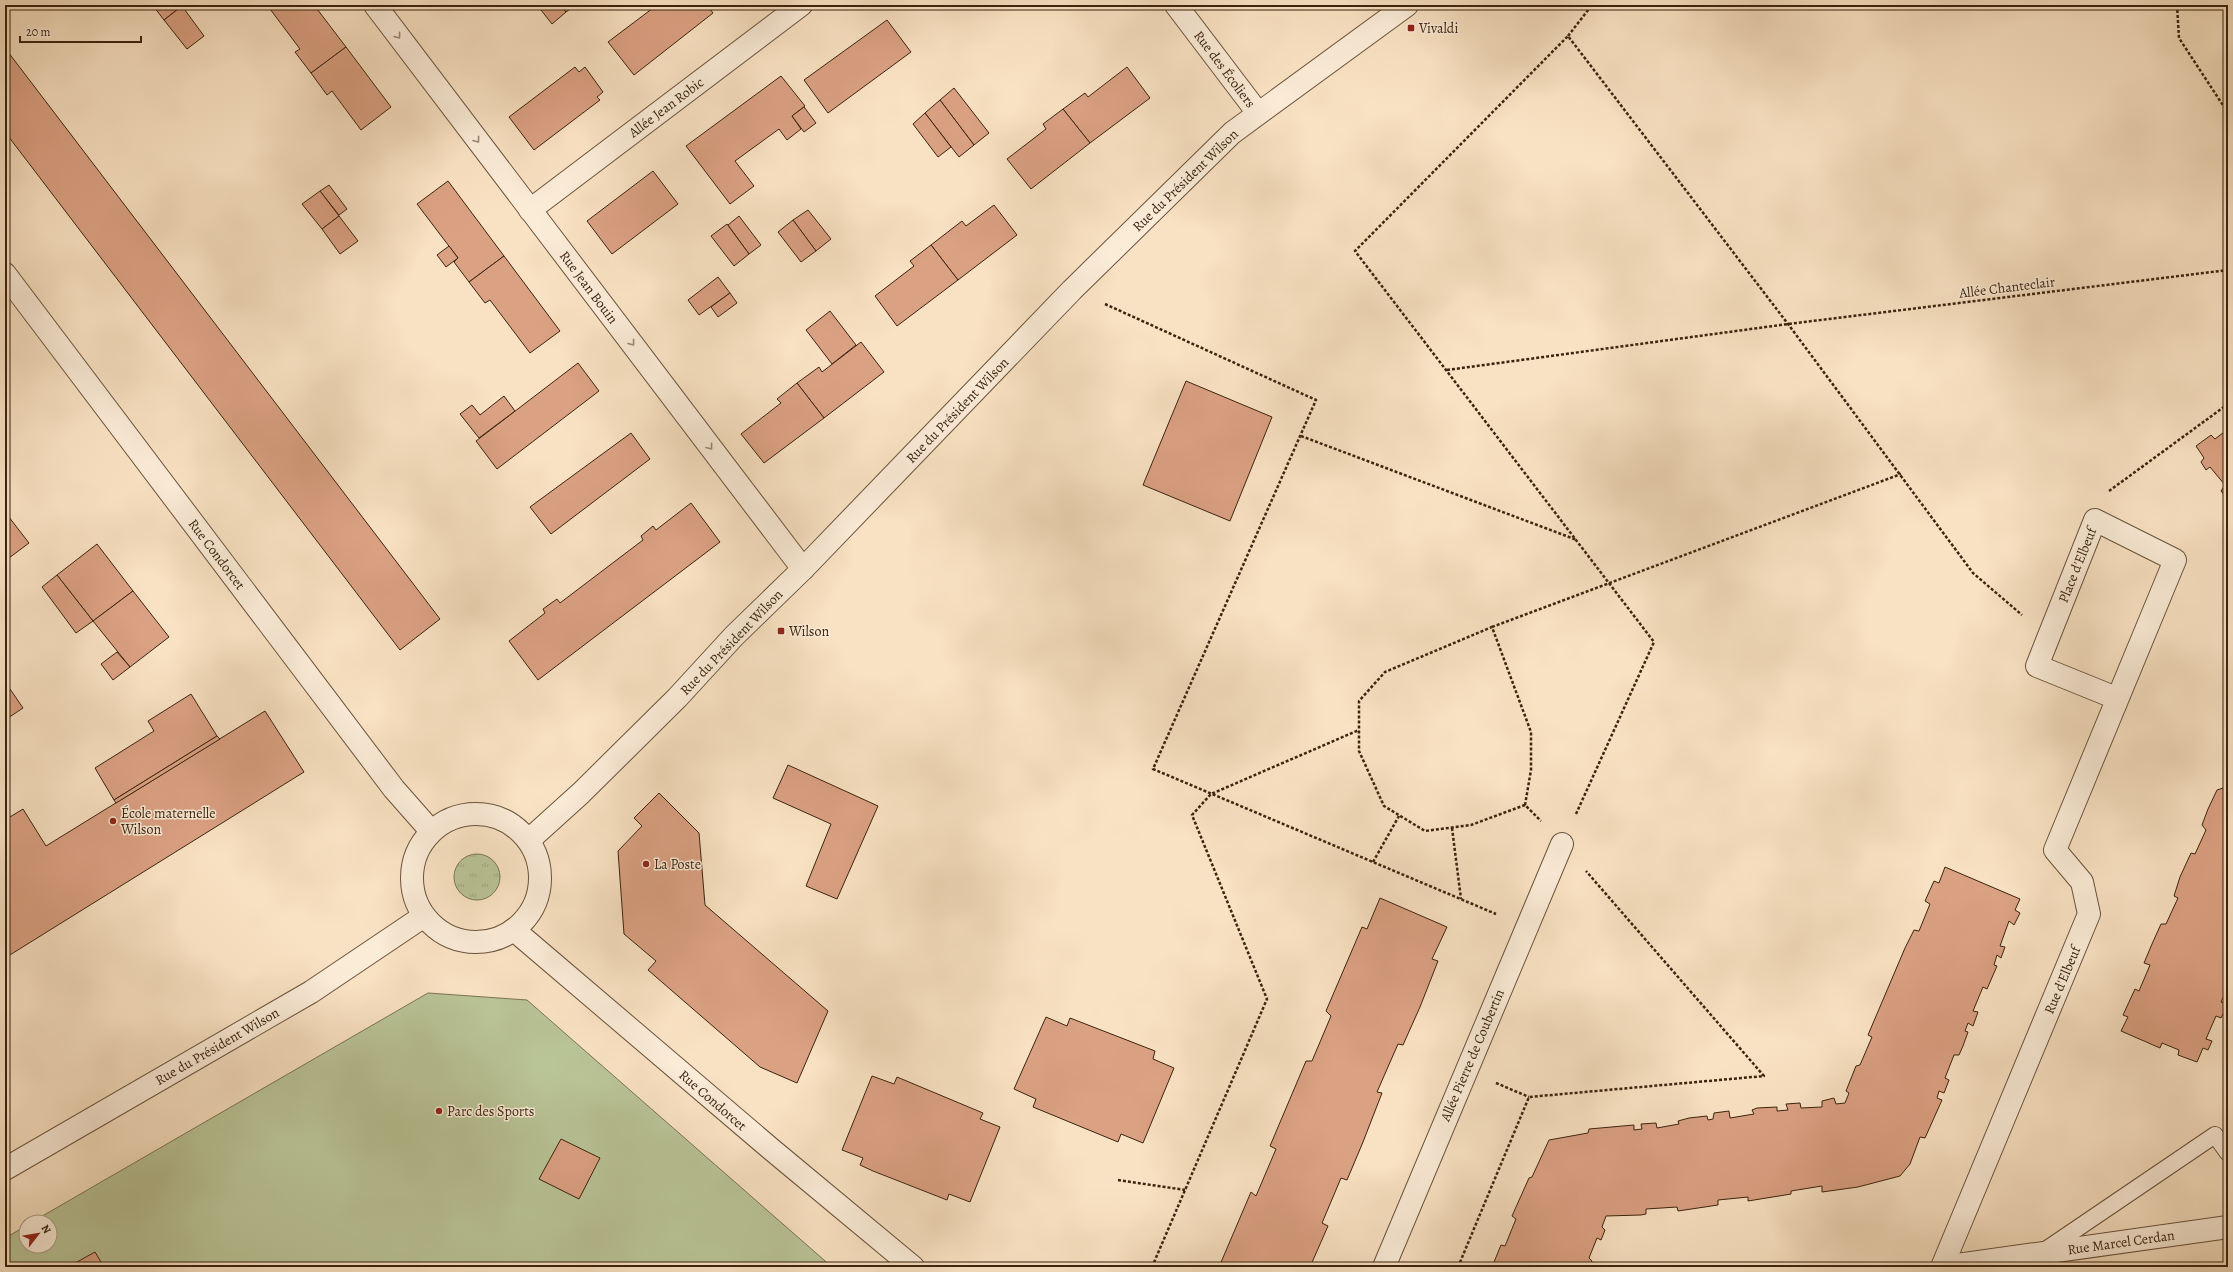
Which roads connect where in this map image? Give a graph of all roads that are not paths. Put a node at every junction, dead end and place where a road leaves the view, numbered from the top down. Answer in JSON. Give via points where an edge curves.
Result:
{"nodes":[{"id":1,"x":375,"y":5,"type":"edge"},
{"id":2,"x":801,"y":5,"type":"edge"},
{"id":3,"x":1176,"y":5,"type":"edge"},
{"id":4,"x":1407,"y":5,"type":"edge"},
{"id":5,"x":1258,"y":113,"type":"junction"},
{"id":6,"x":530,"y":210,"type":"junction"},
{"id":7,"x":5,"y":274,"type":"edge"},
{"id":8,"x":803,"y":569,"type":"junction"},
{"id":9,"x":2116,"y":698,"type":"junction"},
{"id":10,"x":431,"y":831,"type":"junction"},
{"id":11,"x":529,"y":840,"type":"junction"},
{"id":12,"x":1562,"y":844,"type":"road end"},
{"id":13,"x":424,"y":916,"type":"junction"},
{"id":14,"x":514,"y":930,"type":"junction"},
{"id":15,"x":2228,"y":1153,"type":"edge"},
{"id":16,"x":5,"y":1169,"type":"edge"},
{"id":17,"x":2228,"y":1226,"type":"edge"},
{"id":18,"x":2042,"y":1253,"type":"junction"},
{"id":19,"x":913,"y":1267,"type":"edge"},
{"id":20,"x":1384,"y":1267,"type":"edge"},
{"id":21,"x":1942,"y":1267,"type":"edge"}],
"edges":[{"from":1,"to":6,"type":"street","name":"Rue Jean Bouin","one_way":true},
{"from":2,"to":6,"type":"street","name":"Allée Jean Robic"},
{"from":3,"to":5,"type":"street","name":"Rue des Écoliers"},
{"from":4,"to":5,"type":"street","name":"Rue du Président Wilson"},
{"from":5,"to":8,"type":"street","name":"Rue du Président Wilson","via":[[1232,133],[1072,290]]},
{"from":6,"to":8,"type":"street","name":"Rue Jean Bouin","one_way":true},
{"from":7,"to":10,"type":"street","name":"Rue Condorcet","via":[[390,783]]},
{"from":8,"to":11,"type":"street","name":"Rue du Président Wilson","via":[[581,793]]},
{"from":9,"to":9,"type":"street","name":"Place d'Elbeuf","via":[[2037,666],[2094,520],[2175,560]]},
{"from":9,"to":21,"type":"street","name":"Rue d'Elbeuf","via":[[2055,850],[2082,882],[2089,914]]},
{"from":10,"to":11,"type":"street","via":[[450,818],[471,813],[494,815],[513,825]]},
{"from":10,"to":13,"type":"street","via":[[420,846],[413,863],[412,881],[416,900]]},
{"from":11,"to":14,"type":"street","via":[[538,859],[541,878],[538,898],[529,916]]},
{"from":12,"to":20,"type":"street","name":"Allée Pierre de Coubertin"},
{"from":13,"to":14,"type":"street","via":[[438,930],[456,939],[476,942],[496,939]]},
{"from":13,"to":16,"type":"street","name":"Rue du Président Wilson","via":[[311,992]]},
{"from":14,"to":19,"type":"street","name":"Rue Condorcet"},
{"from":15,"to":18,"type":"lane","via":[[2215,1135]]},
{"from":17,"to":18,"type":"street","name":"Rue Marcel Cerdan"},
{"from":18,"to":21,"type":"street","name":"Rue Marcel Cerdan"}]}
